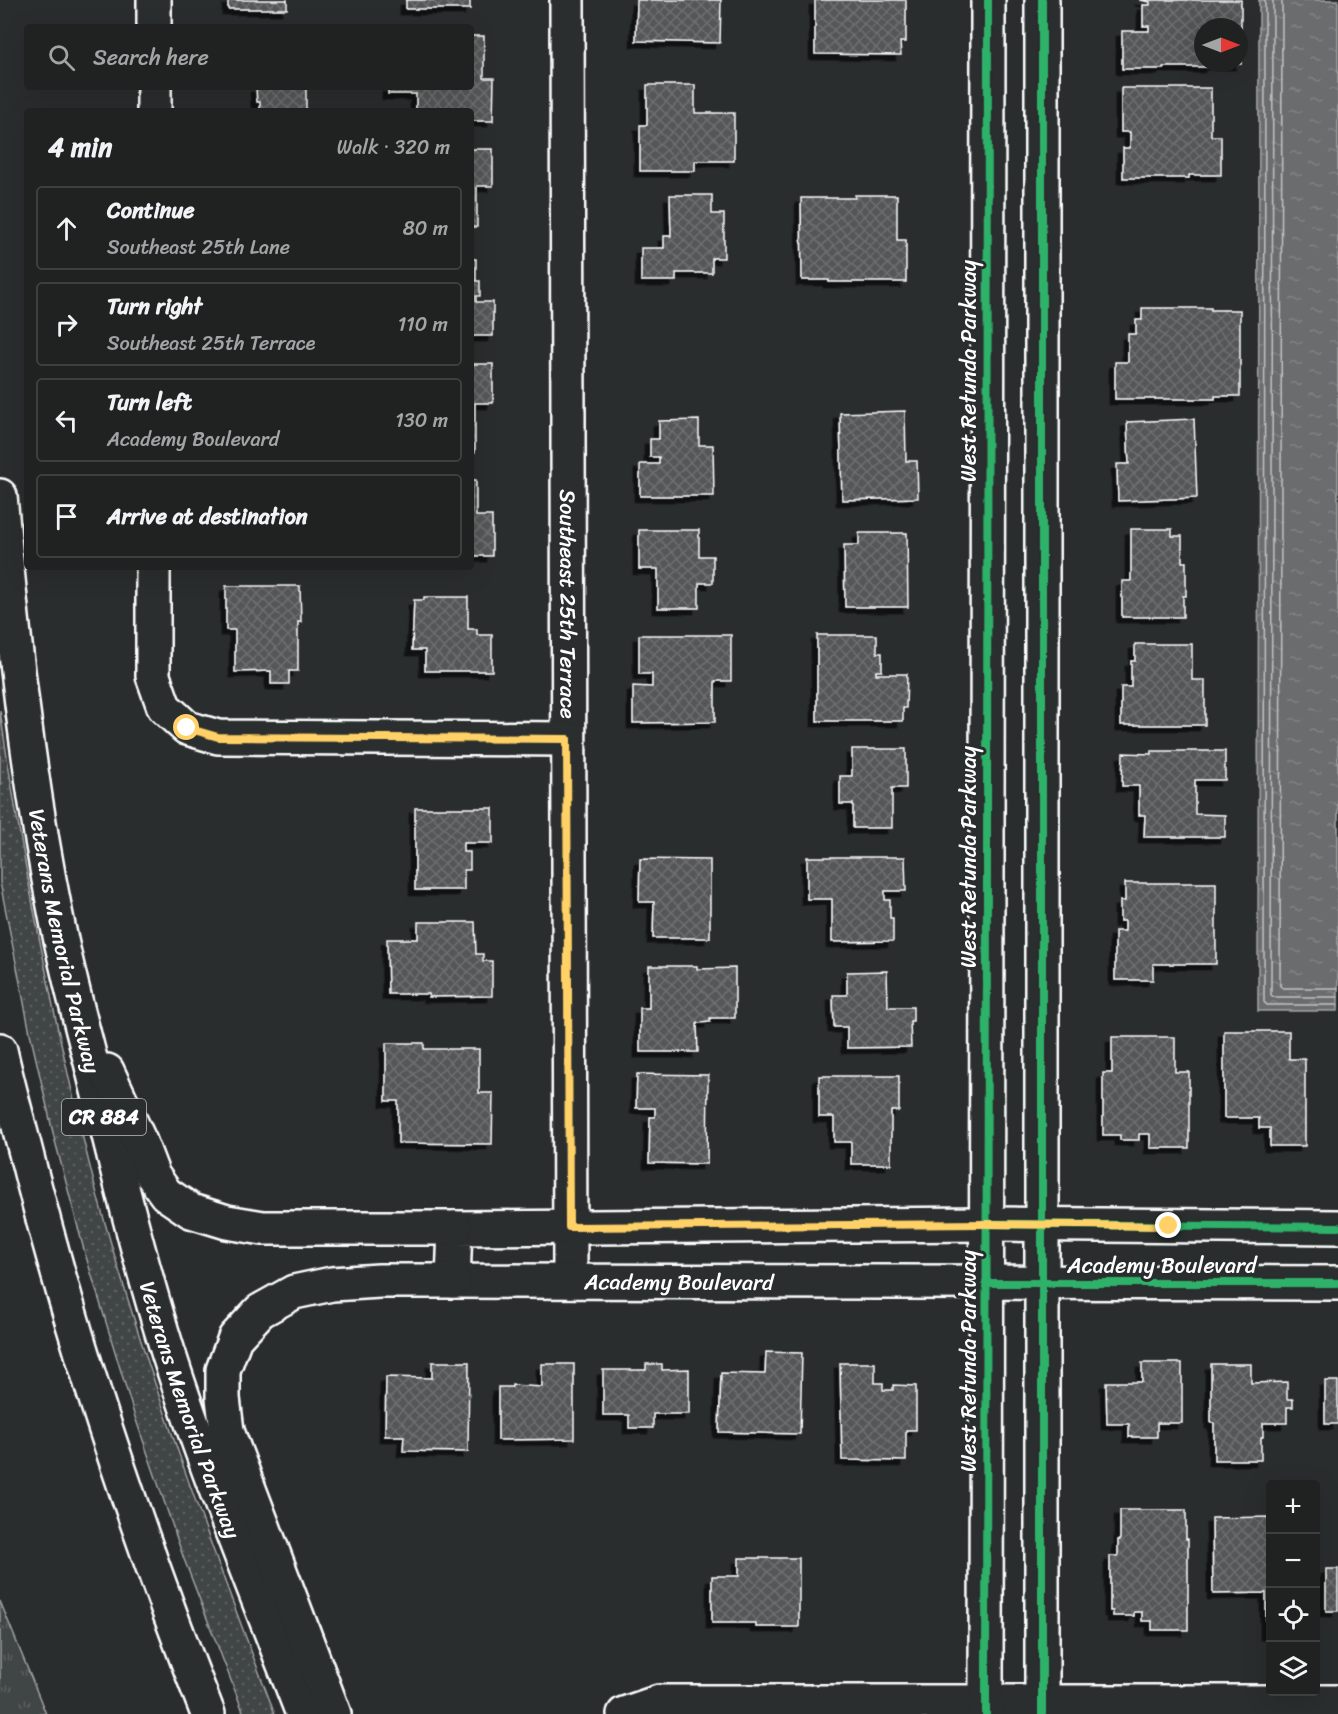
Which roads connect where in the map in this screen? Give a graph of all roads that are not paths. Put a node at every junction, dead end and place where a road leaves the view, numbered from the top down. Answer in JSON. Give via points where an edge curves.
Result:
{"nodes":[{"id":1,"x":154,"y":0,"type":"edge"},
{"id":2,"x":567,"y":0,"type":"edge"},
{"id":3,"x":988,"y":0,"type":"edge"},
{"id":4,"x":1042,"y":0,"type":"edge"},
{"id":5,"x":154,"y":24,"type":"edge"},
{"id":6,"x":154,"y":90,"type":"edge"},
{"id":7,"x":154,"y":108,"type":"edge"},
{"id":8,"x":0,"y":496,"type":"edge"},
{"id":9,"x":153,"y":570,"type":"edge"},
{"id":10,"x":567,"y":739,"type":"junction"},
{"id":11,"x":76,"y":1005,"type":"junction"},
{"id":12,"x":0,"y":1050,"type":"edge"},
{"id":13,"x":986,"y":1224,"type":"junction"},
{"id":14,"x":1043,"y":1225,"type":"junction"},
{"id":15,"x":569,"y":1227,"type":"junction"},
{"id":16,"x":1338,"y":1227,"type":"edge"},
{"id":17,"x":455,"y":1228,"type":"junction"},
{"id":18,"x":453,"y":1281,"type":"junction"},
{"id":19,"x":570,"y":1281,"type":"junction"},
{"id":20,"x":986,"y":1283,"type":"junction"},
{"id":21,"x":1043,"y":1283,"type":"junction"},
{"id":22,"x":1338,"y":1283,"type":"edge"},
{"id":23,"x":1338,"y":1702,"type":"edge"},
{"id":24,"x":986,"y":1708,"type":"edge"},
{"id":25,"x":1042,"y":1708,"type":"edge"},
{"id":26,"x":208,"y":1714,"type":"edge"},
{"id":27,"x":303,"y":1714,"type":"edge"},
{"id":28,"x":334,"y":1714,"type":"edge"},
{"id":29,"x":624,"y":1714,"type":"edge"}],
"edges":[{"from":1,"to":5,"type":"main road"},
{"from":2,"to":10,"type":"main road","name":"Southeast 25th Terrace"},
{"from":3,"to":13,"type":"main road","name":"West Retunda Parkway"},
{"from":4,"to":14,"type":"main road"},
{"from":6,"to":7,"type":"main road"},
{"from":8,"to":11,"type":"main road","name":"Veterans Memorial Parkway","number":"CR 884","via":[[33,787]]},
{"from":9,"to":10,"type":"main road","via":[[153,676],[164,706],[187,728],[218,737]]},
{"from":10,"to":15,"type":"main road","name":"Southeast 25th Terrace"},
{"from":11,"to":17,"type":"main road","name":"Academy Boulevard","via":[[153,1176],[166,1194],[191,1211],[263,1228]]},
{"from":11,"to":27,"type":"main road","name":"Veterans Memorial Parkway","number":"CR 884","via":[[136,1244],[169,1355]]},
{"from":12,"to":26,"type":"main road","via":[[56,1270],[103,1422]]},
{"from":13,"to":14,"type":"main road","name":"Academy Boulevard"},
{"from":13,"to":15,"type":"main road","name":"Academy Boulevard"},
{"from":13,"to":20,"type":"main road","name":"West Retunda Parkway"},
{"from":14,"to":16,"type":"main road","name":"Academy Boulevard"},
{"from":14,"to":21,"type":"main road"},
{"from":15,"to":17,"type":"main road","name":"Academy Boulevard"},
{"from":15,"to":19,"type":"main road","name":"Southeast 25th Terrace"},
{"from":17,"to":18,"type":"main road"},
{"from":18,"to":19,"type":"main road","name":"Academy Boulevard"},
{"from":18,"to":28,"type":"main road","name":"Academy Boulevard","via":[[344,1283],[294,1292],[260,1311],[235,1338],[223,1370],[227,1431]]},
{"from":19,"to":20,"type":"main road","name":"Academy Boulevard"},
{"from":20,"to":21,"type":"main road","name":"Academy Boulevard"},
{"from":20,"to":24,"type":"main road","name":"West Retunda Parkway"},
{"from":21,"to":22,"type":"main road","name":"Academy Boulevard"},
{"from":21,"to":25,"type":"main road"},
{"from":23,"to":25,"type":"main road"},
{"from":24,"to":25,"type":"main road"},
{"from":24,"to":29,"type":"main road","via":[[659,1702]]}]}
